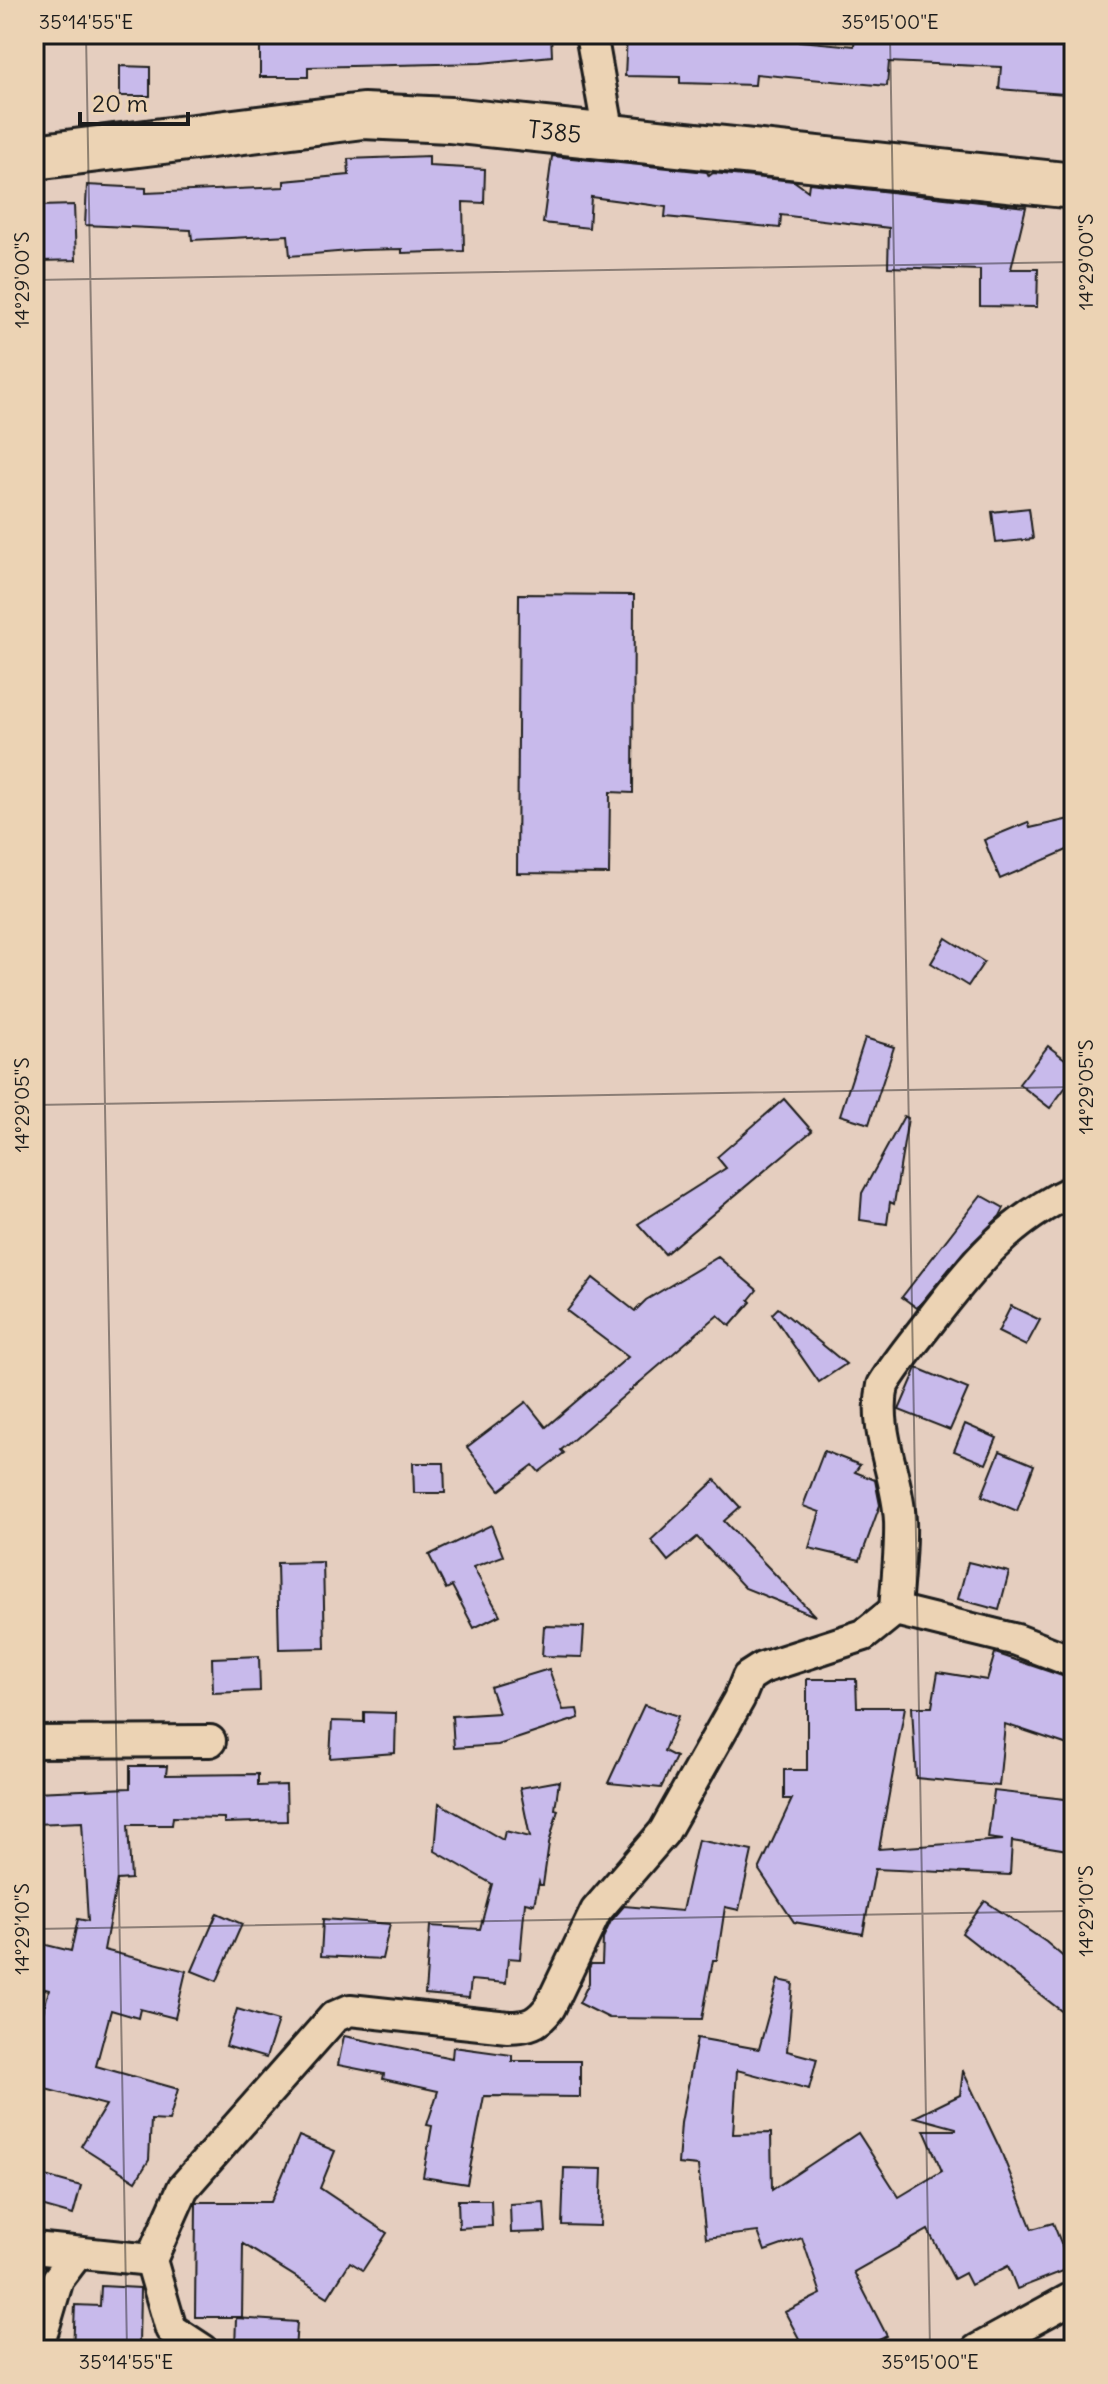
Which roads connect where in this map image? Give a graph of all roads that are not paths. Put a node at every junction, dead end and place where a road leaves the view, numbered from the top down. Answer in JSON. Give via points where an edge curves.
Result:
{"nodes":[{"id":1,"x":591,"y":34,"type":"edge"},
{"id":2,"x":609,"y":135,"type":"junction"},
{"id":3,"x":34,"y":157,"type":"edge"},
{"id":4,"x":1074,"y":186,"type":"edge"},
{"id":5,"x":1074,"y":1190,"type":"edge"},
{"id":6,"x":895,"y":1610,"type":"junction"},
{"id":7,"x":1074,"y":1662,"type":"edge"},
{"id":8,"x":210,"y":1741,"type":"dead end"},
{"id":9,"x":34,"y":1742,"type":"edge"},
{"id":10,"x":34,"y":2248,"type":"edge"},
{"id":11,"x":77,"y":2254,"type":"junction"},
{"id":12,"x":151,"y":2260,"type":"junction"},
{"id":13,"x":1074,"y":2298,"type":"edge"},
{"id":14,"x":34,"y":2345,"type":"edge"},
{"id":15,"x":203,"y":2350,"type":"edge"},
{"id":16,"x":977,"y":2350,"type":"edge"}],
"edges":[{"from":1,"to":2,"type":"street"},
{"from":2,"to":3,"type":"street","name":"T385","number":"T385","via":[[363,116]]},
{"from":2,"to":4,"type":"street","name":"T385","number":"T385"},
{"from":5,"to":6,"type":"street","via":[[1046,1203],[999,1239],[883,1385],[879,1405],[900,1521]]},
{"from":6,"to":7,"type":"street","via":[[1017,1640]]},
{"from":6,"to":12,"type":"street","via":[[864,1635],[748,1677],[664,1832],[596,1911],[540,2021],[508,2027],[350,2010],[334,2017],[183,2188]]},
{"from":8,"to":9,"type":"street"},
{"from":10,"to":11,"type":"street"},
{"from":11,"to":12,"type":"street"},
{"from":11,"to":14,"type":"street","via":[[58,2279]]},
{"from":12,"to":15,"type":"street","via":[[171,2329]]},
{"from":13,"to":16,"type":"street"}]}
